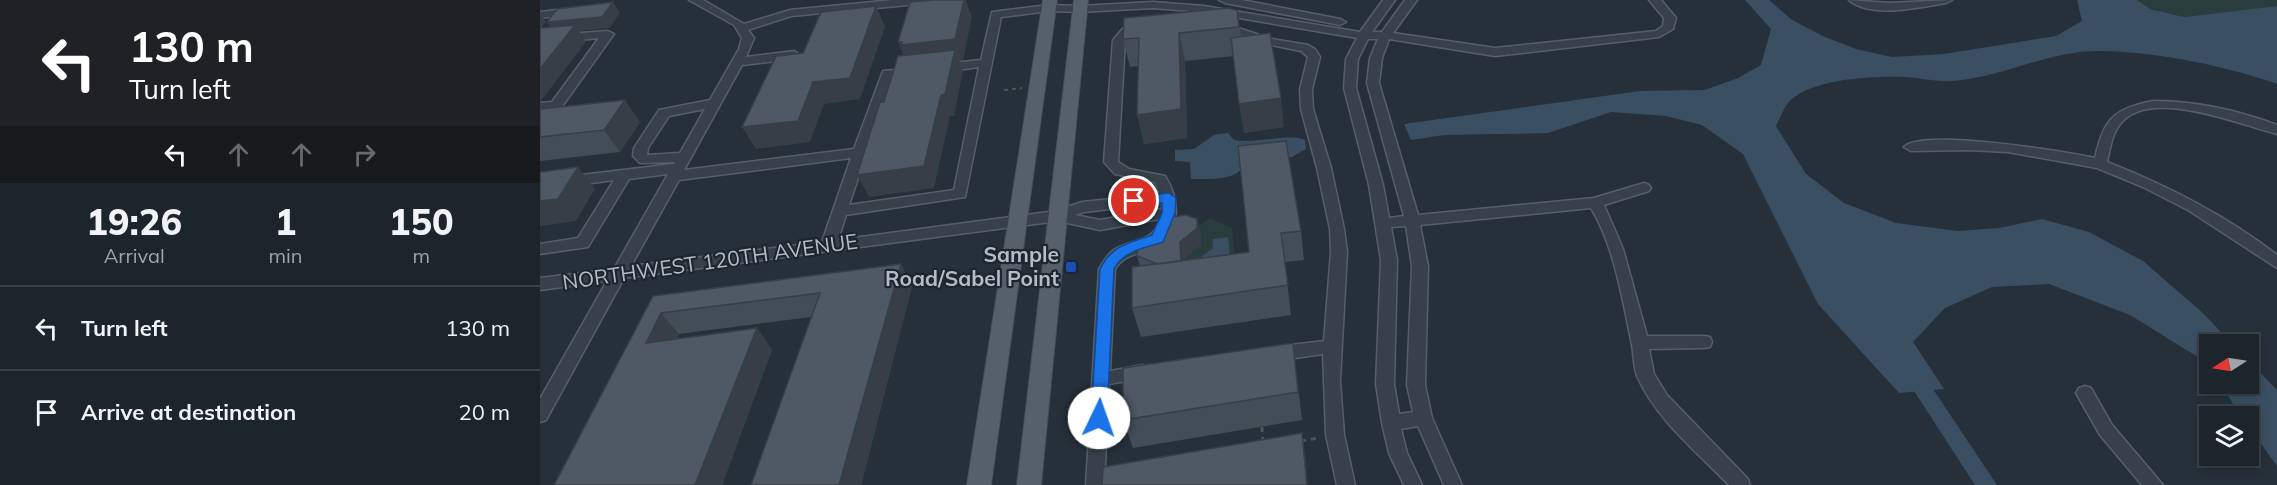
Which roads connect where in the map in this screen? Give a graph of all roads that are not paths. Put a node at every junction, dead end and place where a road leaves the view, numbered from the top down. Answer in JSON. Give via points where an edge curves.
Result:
{"nodes":[{"id":1,"x":573,"y":0,"type":"edge"},
{"id":2,"x":694,"y":0,"type":"edge"},
{"id":3,"x":929,"y":0,"type":"edge"},
{"id":4,"x":1225,"y":0,"type":"edge"},
{"id":5,"x":1389,"y":0,"type":"edge"},
{"id":6,"x":1411,"y":0,"type":"edge"},
{"id":7,"x":1655,"y":0,"type":"edge"},
{"id":8,"x":1855,"y":0,"type":"edge"},
{"id":9,"x":1946,"y":0,"type":"edge"},
{"id":10,"x":1079,"y":3,"type":"edge"},
{"id":11,"x":1050,"y":4,"type":"edge"},
{"id":12,"x":1208,"y":4,"type":"edge"},
{"id":13,"x":585,"y":10,"type":"edge"},
{"id":14,"x":563,"y":12,"type":"junction"},
{"id":15,"x":540,"y":15,"type":"edge"},
{"id":16,"x":1155,"y":25,"type":"edge"},
{"id":17,"x":743,"y":27,"type":"junction"},
{"id":18,"x":1208,"y":29,"type":"edge"},
{"id":19,"x":1366,"y":32,"type":"junction"},
{"id":20,"x":1384,"y":35,"type":"junction"},
{"id":21,"x":540,"y":40,"type":"edge"},
{"id":22,"x":796,"y":54,"type":"edge"},
{"id":23,"x":737,"y":62,"type":"junction"},
{"id":24,"x":986,"y":63,"type":"junction"},
{"id":25,"x":715,"y":103,"type":"junction"},
{"id":26,"x":540,"y":107,"type":"edge"},
{"id":27,"x":2277,"y":130,"type":"edge"},
{"id":28,"x":1911,"y":147,"type":"dead end"},
{"id":29,"x":860,"y":153,"type":"junction"},
{"id":30,"x":2100,"y":164,"type":"junction"},
{"id":31,"x":679,"y":167,"type":"junction"},
{"id":32,"x":624,"y":175,"type":"junction"},
{"id":33,"x":540,"y":185,"type":"edge"},
{"id":34,"x":1644,"y":188,"type":"dead end"},
{"id":35,"x":1595,"y":203,"type":"junction"},
{"id":36,"x":1169,"y":206,"type":"junction"},
{"id":37,"x":1133,"y":208,"type":"junction"},
{"id":38,"x":840,"y":211,"type":"junction"},
{"id":39,"x":1058,"y":216,"type":"junction"},
{"id":40,"x":1412,"y":220,"type":"junction"},
{"id":41,"x":1017,"y":221,"type":"junction"},
{"id":42,"x":1088,"y":223,"type":"junction"},
{"id":43,"x":1384,"y":223,"type":"junction"},
{"id":44,"x":828,"y":246,"type":"junction"},
{"id":45,"x":540,"y":249,"type":"edge"},
{"id":46,"x":2277,"y":263,"type":"edge"},
{"id":47,"x":621,"y":273,"type":"junction"},
{"id":48,"x":540,"y":284,"type":"edge"},
{"id":49,"x":1704,"y":342,"type":"dead end"},
{"id":50,"x":1640,"y":343,"type":"junction"},
{"id":51,"x":1332,"y":346,"type":"junction"},
{"id":52,"x":1258,"y":356,"type":"edge"},
{"id":53,"x":1165,"y":369,"type":"edge"},
{"id":54,"x":1101,"y":379,"type":"junction"},
{"id":55,"x":2085,"y":393,"type":"dead end"},
{"id":56,"x":540,"y":415,"type":"edge"},
{"id":57,"x":1423,"y":418,"type":"junction"},
{"id":58,"x":1391,"y":423,"type":"junction"},
{"id":59,"x":979,"y":485,"type":"edge"},
{"id":60,"x":1029,"y":485,"type":"edge"},
{"id":61,"x":1095,"y":485,"type":"edge"},
{"id":62,"x":1346,"y":485,"type":"edge"},
{"id":63,"x":1413,"y":485,"type":"edge"},
{"id":64,"x":1453,"y":485,"type":"edge"},
{"id":65,"x":1742,"y":485,"type":"edge"},
{"id":66,"x":2154,"y":485,"type":"edge"}],
"edges":[{"from":1,"to":14,"type":"street"},
{"from":2,"to":17,"type":"street"},
{"from":3,"to":17,"type":"street","via":[[790,13]]},
{"from":4,"to":19,"type":"street"},
{"from":5,"to":19,"type":"street"},
{"from":6,"to":20,"type":"street"},
{"from":7,"to":20,"type":"street","via":[[1670,18],[1669,27],[1659,34],[1495,52]]},
{"from":8,"to":9,"type":"street","via":[[1883,8]]},
{"from":10,"to":11,"type":"street"},
{"from":10,"to":12,"type":"street"},
{"from":10,"to":39,"type":"main road"},
{"from":11,"to":24,"type":"street","via":[[996,14]]},
{"from":11,"to":41,"type":"main road"},
{"from":12,"to":19,"type":"street"},
{"from":13,"to":14,"type":"street"},
{"from":14,"to":15,"type":"street"},
{"from":14,"to":21,"type":"street"},
{"from":16,"to":36,"type":"street","via":[[1129,27],[1119,40],[1111,162],[1126,174],[1160,179]]},
{"from":17,"to":23,"type":"street","via":[[748,38]]},
{"from":18,"to":51,"type":"street","via":[[1242,31],[1270,42],[1304,48],[1314,57],[1306,89],[1307,109],[1324,168],[1339,252]]},
{"from":19,"to":20,"type":"street"},
{"from":19,"to":43,"type":"street","via":[[1352,59],[1350,88]]},
{"from":20,"to":40,"type":"street","via":[[1376,51],[1373,83]]},
{"from":21,"to":26,"type":"street","via":[[608,34],[556,105]]},
{"from":22,"to":23,"type":"street"},
{"from":23,"to":25,"type":"street"},
{"from":24,"to":29,"type":"street","via":[[887,74]]},
{"from":24,"to":38,"type":"street","via":[[960,194]]},
{"from":25,"to":31,"type":"street"},
{"from":25,"to":31,"type":"street","via":[[664,113],[640,148],[640,156],[645,160]]},
{"from":27,"to":30,"type":"street","via":[[2210,109],[2170,105],[2140,108],[2119,117],[2108,135]]},
{"from":28,"to":30,"type":"street","via":[[1989,146]]},
{"from":29,"to":31,"type":"street"},
{"from":29,"to":38,"type":"street"},
{"from":30,"to":46,"type":"street","via":[[2200,210]]},
{"from":31,"to":32,"type":"street"},
{"from":31,"to":47,"type":"street"},
{"from":32,"to":33,"type":"street"},
{"from":32,"to":45,"type":"street","via":[[583,243]]},
{"from":34,"to":35,"type":"street"},
{"from":35,"to":40,"type":"street"},
{"from":35,"to":50,"type":"street","via":[[1607,224]]},
{"from":36,"to":37,"type":"street"},
{"from":36,"to":42,"type":"street","via":[[1100,225]]},
{"from":36,"to":54,"type":"street","via":[[1158,238],[1124,250],[1112,258],[1107,269]]},
{"from":37,"to":39,"type":"street","via":[[1082,207]]},
{"from":37,"to":42,"type":"street"},
{"from":38,"to":44,"type":"street"},
{"from":39,"to":41,"type":"street","name":"NORTHWEST 120TH AVENUE"},
{"from":39,"to":42,"type":"street"},
{"from":39,"to":60,"type":"main road"},
{"from":40,"to":43,"type":"street"},
{"from":40,"to":57,"type":"street","via":[[1420,266],[1416,385]]},
{"from":41,"to":44,"type":"street","name":"NORTHWEST 120TH AVENUE"},
{"from":41,"to":59,"type":"main road"},
{"from":43,"to":58,"type":"street","via":[[1389,260],[1385,384]]},
{"from":44,"to":47,"type":"street","name":"NORTHWEST 120TH AVENUE"},
{"from":47,"to":48,"type":"street","name":"NORTHWEST 120TH AVENUE"},
{"from":47,"to":56,"type":"street"},
{"from":49,"to":50,"type":"street"},
{"from":50,"to":65,"type":"street","via":[[1645,375],[1664,404]]},
{"from":51,"to":52,"type":"street"},
{"from":51,"to":62,"type":"street","via":[[1335,435]]},
{"from":53,"to":54,"type":"street"},
{"from":54,"to":61,"type":"street"},
{"from":55,"to":66,"type":"street","via":[[2106,430]]},
{"from":57,"to":58,"type":"street"},
{"from":57,"to":64,"type":"street"},
{"from":58,"to":63,"type":"street","via":[[1398,453]]}]}
